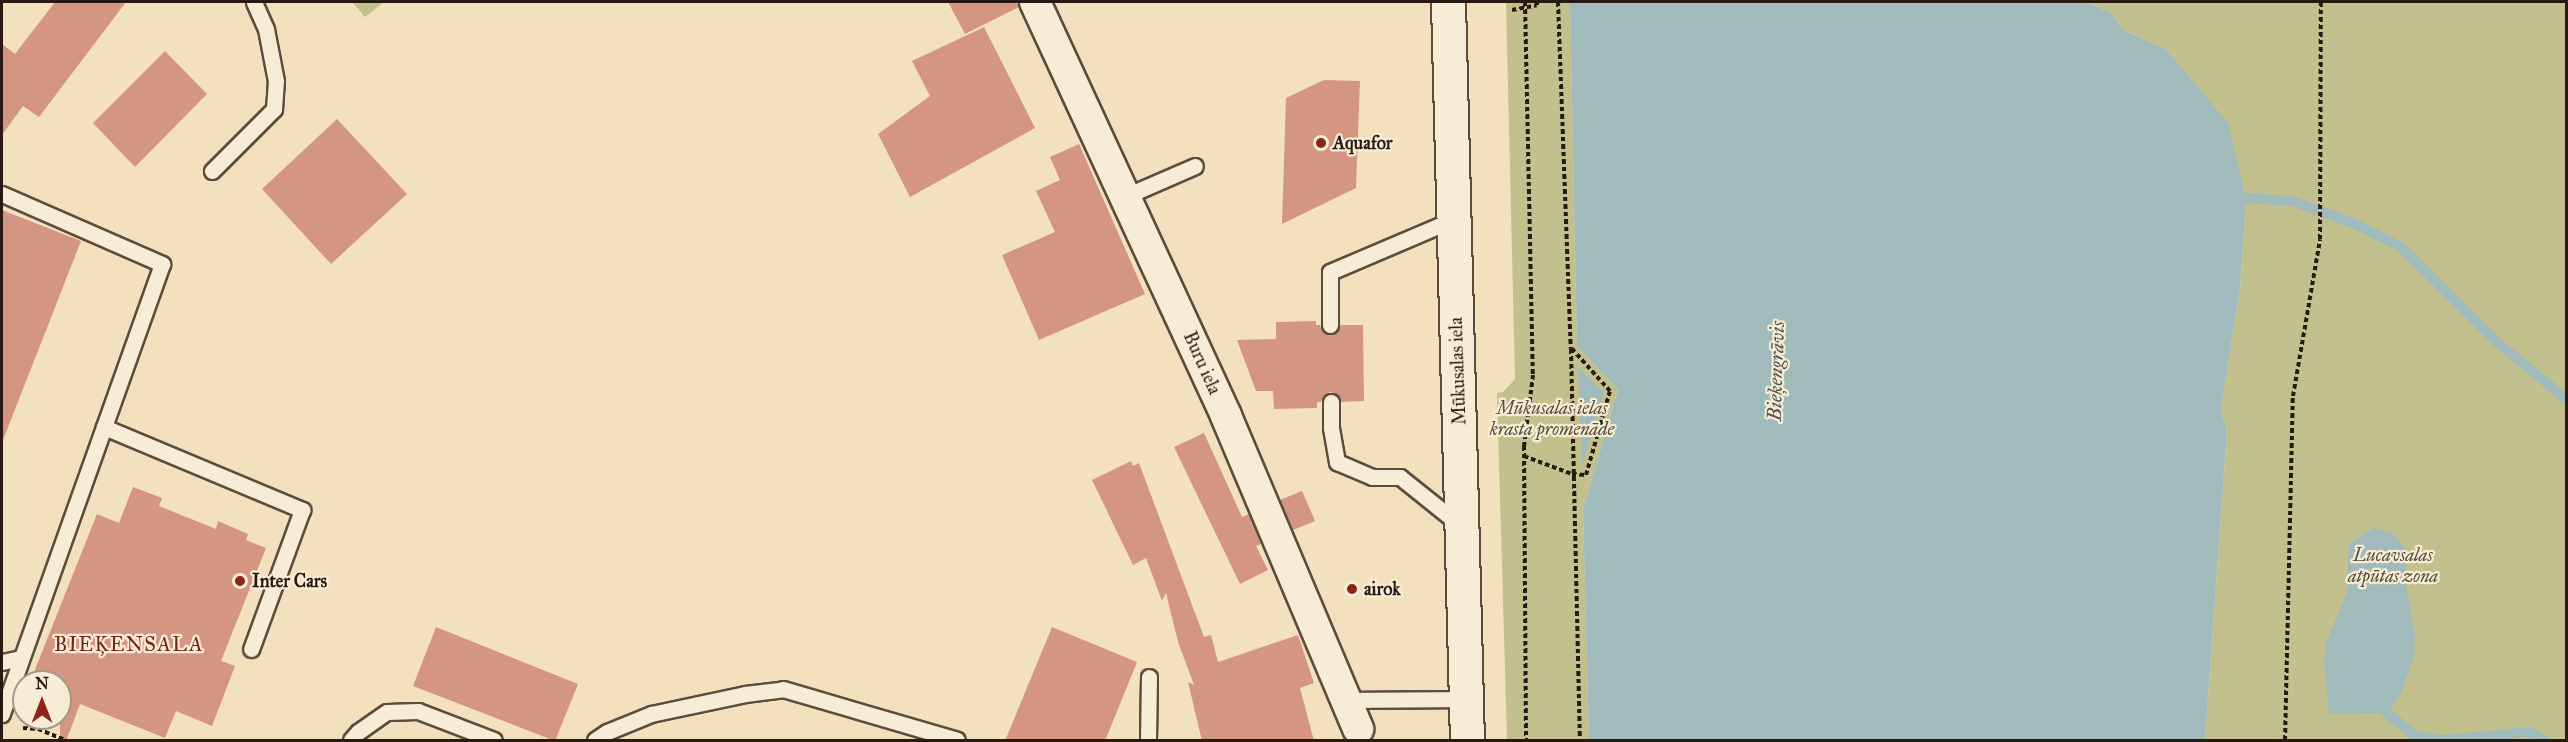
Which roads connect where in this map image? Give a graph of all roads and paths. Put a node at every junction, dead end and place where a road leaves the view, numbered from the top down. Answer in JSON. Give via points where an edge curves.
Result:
{"nodes":[{"id":1,"x":254,"y":2,"type":"edge"},
{"id":2,"x":1035,"y":2,"type":"edge"},
{"id":3,"x":1448,"y":2,"type":"edge"},
{"id":4,"x":1525,"y":2,"type":"edge"},
{"id":5,"x":1537,"y":2,"type":"edge"},
{"id":6,"x":1558,"y":2,"type":"edge"},
{"id":7,"x":2321,"y":2,"type":"edge"},
{"id":8,"x":1525,"y":8,"type":"junction"},
{"id":9,"x":1512,"y":10,"type":"dead end"},
{"id":10,"x":1196,"y":166,"type":"dead end"},
{"id":11,"x":212,"y":171,"type":"dead end"},
{"id":12,"x":2,"y":194,"type":"edge"},
{"id":13,"x":1126,"y":196,"type":"junction"},
{"id":14,"x":1454,"y":219,"type":"junction"},
{"id":15,"x":1330,"y":325,"type":"dead end"},
{"id":16,"x":1571,"y":349,"type":"junction"},
{"id":17,"x":1331,"y":402,"type":"dead end"},
{"id":18,"x":104,"y":427,"type":"junction"},
{"id":19,"x":1524,"y":456,"type":"junction"},
{"id":20,"x":1572,"y":474,"type":"junction"},
{"id":21,"x":1463,"y":528,"type":"junction"},
{"id":22,"x":252,"y":649,"type":"dead end"},
{"id":23,"x":21,"y":658,"type":"junction"},
{"id":24,"x":2,"y":662,"type":"edge"},
{"id":25,"x":1149,"y":677,"type":"dead end"},
{"id":26,"x":1466,"y":699,"type":"junction"},
{"id":27,"x":1346,"y":700,"type":"junction"},
{"id":28,"x":2,"y":714,"type":"edge"},
{"id":29,"x":1358,"y":729,"type":"dead end"},
{"id":30,"x":40,"y":730,"type":"edge"},
{"id":31,"x":65,"y":741,"type":"edge"},
{"id":32,"x":351,"y":741,"type":"edge"},
{"id":33,"x":494,"y":741,"type":"edge"},
{"id":34,"x":596,"y":741,"type":"edge"},
{"id":35,"x":957,"y":741,"type":"edge"},
{"id":36,"x":1148,"y":741,"type":"edge"},
{"id":37,"x":1467,"y":741,"type":"edge"},
{"id":38,"x":1526,"y":741,"type":"edge"},
{"id":39,"x":1580,"y":741,"type":"edge"},
{"id":40,"x":2285,"y":741,"type":"edge"}],
"edges":[{"from":1,"to":11,"type":"lane","via":[[266,29],[276,81],[274,109]]},
{"from":2,"to":13,"type":"street","name":"Buru iela"},
{"from":3,"to":14,"type":"main road","name":"Mūkusalas iela"},
{"from":4,"to":8,"type":"path"},
{"from":5,"to":8,"type":"path"},
{"from":6,"to":16,"type":"path"},
{"from":7,"to":40,"type":"path","via":[[2320,239],[2293,396]]},
{"from":8,"to":9,"type":"path"},
{"from":8,"to":19,"type":"path","via":[[1533,375]]},
{"from":10,"to":13,"type":"lane"},
{"from":12,"to":18,"type":"lane","via":[[162,264]]},
{"from":13,"to":27,"type":"street","name":"Buru iela","via":[[1226,416]]},
{"from":14,"to":15,"type":"lane","via":[[1330,272]]},
{"from":14,"to":21,"type":"main road","name":"Mūkusalas iela"},
{"from":16,"to":20,"type":"path"},
{"from":16,"to":20,"type":"path","via":[[1610,391],[1586,475]]},
{"from":17,"to":21,"type":"lane","via":[[1337,462],[1372,477],[1400,477]]},
{"from":18,"to":22,"type":"lane","via":[[302,510]]},
{"from":18,"to":23,"type":"lane"},
{"from":19,"to":20,"type":"path"},
{"from":19,"to":38,"type":"path"},
{"from":20,"to":39,"type":"path"},
{"from":21,"to":26,"type":"main road","name":"Mūkusalas iela"},
{"from":23,"to":24,"type":"lane"},
{"from":23,"to":28,"type":"lane"},
{"from":25,"to":36,"type":"lane"},
{"from":26,"to":27,"type":"lane"},
{"from":26,"to":37,"type":"main road","name":"Mūkusalas iela"},
{"from":27,"to":29,"type":"street","name":"Buru iela"},
{"from":30,"to":31,"type":"path"},
{"from":32,"to":33,"type":"lane","via":[[387,712],[418,711]]},
{"from":34,"to":35,"type":"lane","via":[[607,732],[651,714],[783,689]]}]}
